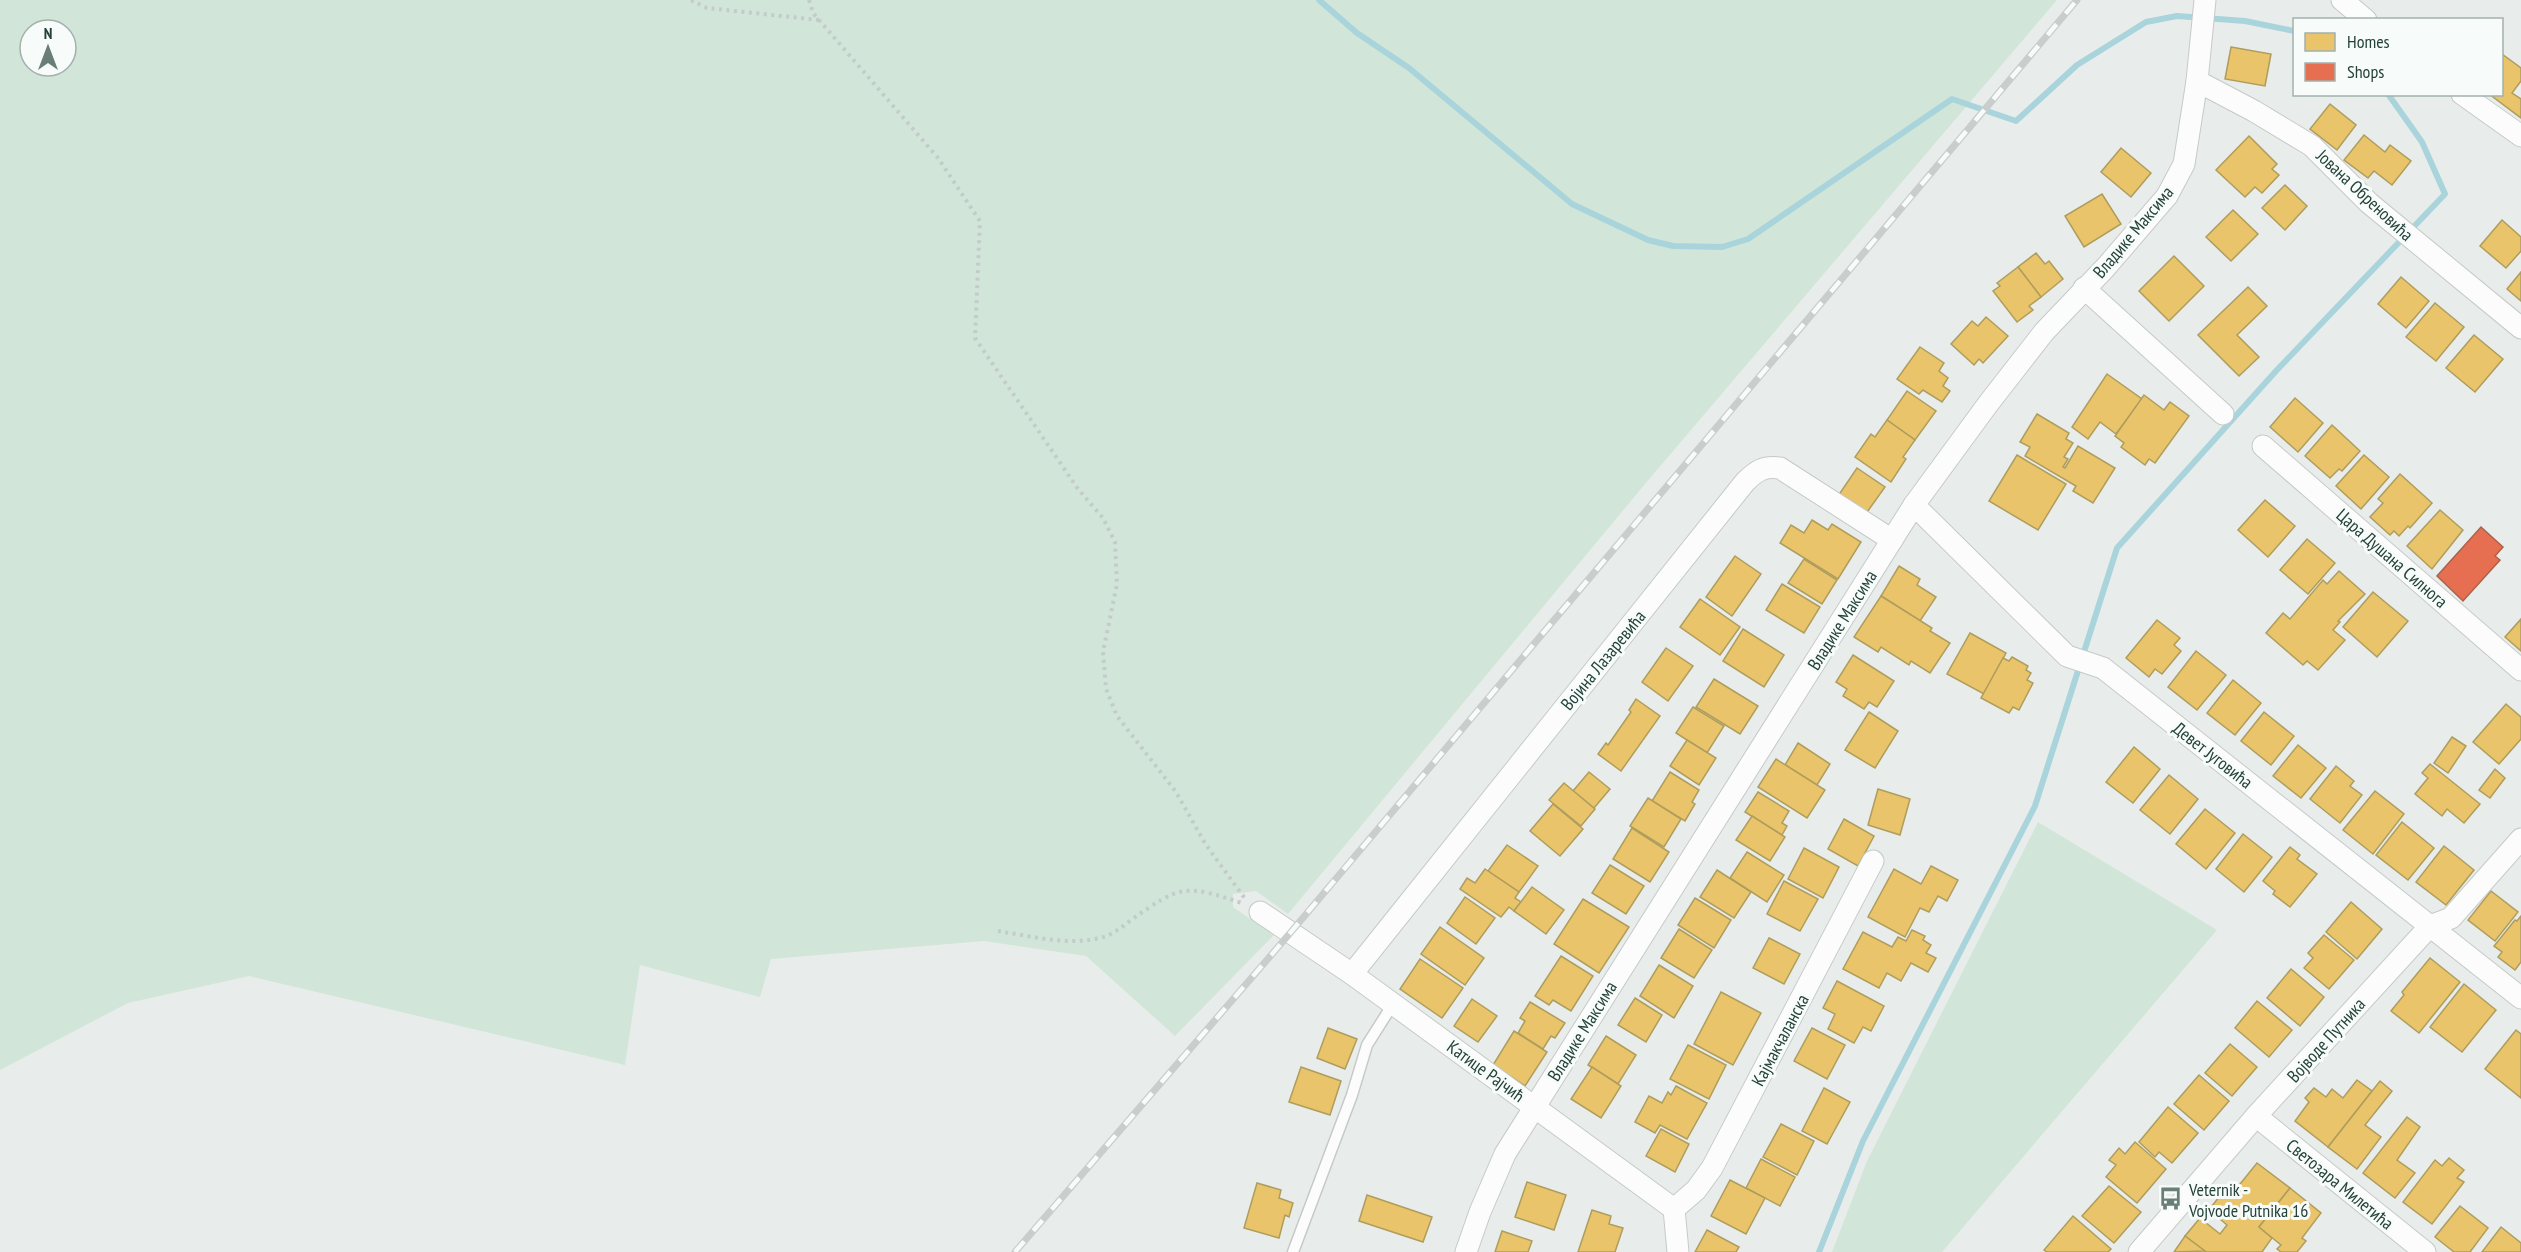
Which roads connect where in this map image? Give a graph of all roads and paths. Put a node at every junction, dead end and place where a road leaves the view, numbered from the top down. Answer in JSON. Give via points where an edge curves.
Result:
{"nodes":[{"id":1,"x":691,"y":0,"type":"edge"},
{"id":2,"x":809,"y":0,"type":"edge"},
{"id":3,"x":2342,"y":0,"type":"edge"},
{"id":4,"x":2204,"y":14,"type":"edge"},
{"id":5,"x":2364,"y":18,"type":"edge"},
{"id":6,"x":820,"y":20,"type":"junction"},
{"id":7,"x":2197,"y":81,"type":"junction"},
{"id":8,"x":2465,"y":96,"type":"edge"},
{"id":9,"x":2521,"y":136,"type":"edge"},
{"id":10,"x":2084,"y":288,"type":"junction"},
{"id":11,"x":2521,"y":328,"type":"edge"},
{"id":12,"x":2223,"y":414,"type":"dead end"},
{"id":13,"x":2263,"y":446,"type":"dead end"},
{"id":14,"x":1914,"y":505,"type":"junction"},
{"id":15,"x":1892,"y":540,"type":"junction"},
{"id":16,"x":2521,"y":670,"type":"edge"},
{"id":17,"x":2521,"y":839,"type":"edge"},
{"id":18,"x":1873,"y":861,"type":"dead end"},
{"id":19,"x":1260,"y":912,"type":"dead end"},
{"id":20,"x":2430,"y":926,"type":"junction"},
{"id":21,"x":998,"y":931,"type":"dead end"},
{"id":22,"x":1352,"y":974,"type":"junction"},
{"id":23,"x":2521,"y":998,"type":"edge"},
{"id":24,"x":1393,"y":1004,"type":"junction"},
{"id":25,"x":1534,"y":1106,"type":"junction"},
{"id":26,"x":2256,"y":1116,"type":"junction"},
{"id":27,"x":1674,"y":1209,"type":"junction"},
{"id":28,"x":1293,"y":1252,"type":"edge"},
{"id":29,"x":1466,"y":1252,"type":"edge"},
{"id":30,"x":1678,"y":1252,"type":"edge"},
{"id":31,"x":2139,"y":1252,"type":"edge"},
{"id":32,"x":2425,"y":1252,"type":"edge"}],
"edges":[{"from":1,"to":6,"type":"path","via":[[707,8]]},
{"from":2,"to":6,"type":"path"},
{"from":3,"to":5,"type":"street"},
{"from":4,"to":7,"type":"street","name":"Владике Максима"},
{"from":6,"to":21,"type":"path","via":[[938,158],[980,221],[975,338],[1078,489],[1103,518],[1115,542],[1117,584],[1103,652],[1106,689],[1117,716],[1176,792],[1206,845],[1250,905],[1196,890],[1181,890],[1162,898],[1111,935],[1098,939],[1057,940]]},
{"from":7,"to":10,"type":"street","name":"Владике Максима","via":[[2184,164],[2167,196]]},
{"from":7,"to":11,"type":"street","name":"Јована Обреновића","via":[[2312,146],[2368,203]]},
{"from":8,"to":9,"type":"street"},
{"from":10,"to":12,"type":"street"},
{"from":10,"to":14,"type":"street","name":"Владике Максима","via":[[2044,332]]},
{"from":13,"to":16,"type":"street","name":"Цара Душана Силнога"},
{"from":14,"to":15,"type":"street","name":"Владике Максима"},
{"from":14,"to":20,"type":"street","name":"Девет Југовића","via":[[2067,656],[2103,668]]},
{"from":15,"to":22,"type":"street","name":"Војина Лазаревића","via":[[1780,468],[1758,469]]},
{"from":15,"to":25,"type":"street","name":"Владике Максима"},
{"from":17,"to":20,"type":"street","name":"Војводе Путника","via":[[2451,918]]},
{"from":18,"to":27,"type":"street","name":"Кајмакчаланска","via":[[1712,1168],[1696,1190]]},
{"from":19,"to":22,"type":"street","name":"Катице Рајчић"},
{"from":20,"to":23,"type":"street","name":"Девет Југовића"},
{"from":20,"to":26,"type":"street","name":"Војводе Путника"},
{"from":22,"to":24,"type":"street","name":"Катице Рајчић"},
{"from":24,"to":25,"type":"street","name":"Катице Рајчић"},
{"from":24,"to":28,"type":"lane","via":[[1367,1045]]},
{"from":25,"to":27,"type":"street","name":"Катице Рајчић"},
{"from":25,"to":29,"type":"street","name":"Владике Максима","via":[[1505,1154]]},
{"from":26,"to":31,"type":"street","name":"Војводе Путника"},
{"from":26,"to":32,"type":"street","name":"Светозара Милетића"},
{"from":27,"to":30,"type":"street"}]}
